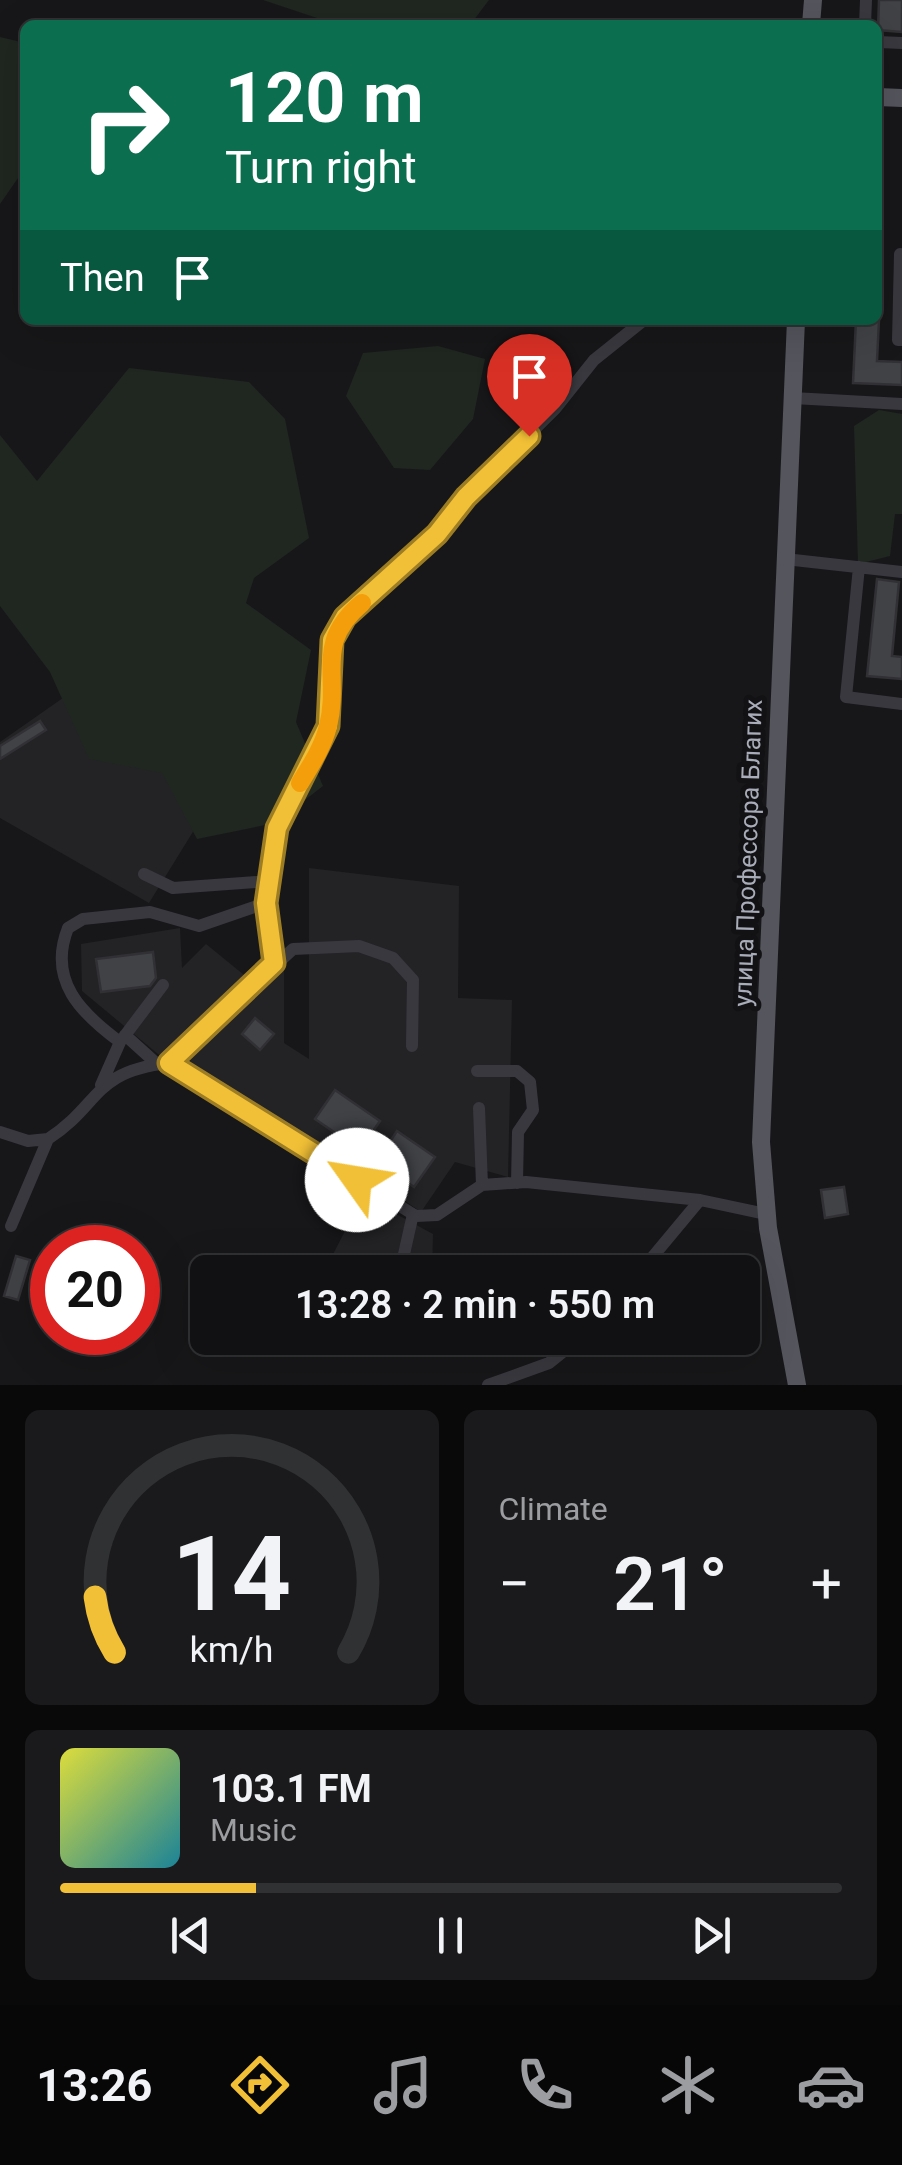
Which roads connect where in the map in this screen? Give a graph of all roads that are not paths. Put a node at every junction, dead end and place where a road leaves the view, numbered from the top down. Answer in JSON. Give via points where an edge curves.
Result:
{"nodes":[{"id":1,"x":900,"y":254,"type":"dead end"},
{"id":2,"x":638,"y":325,"type":"edge"},
{"id":3,"x":796,"y":325,"type":"edge"},
{"id":4,"x":902,"y":340,"type":"edge"},
{"id":5,"x":792,"y":398,"type":"junction"},
{"id":6,"x":902,"y":404,"type":"edge"},
{"id":7,"x":786,"y":560,"type":"junction"},
{"id":8,"x":858,"y":568,"type":"junction"},
{"id":9,"x":902,"y":572,"type":"edge"},
{"id":10,"x":902,"y":704,"type":"edge"},
{"id":11,"x":144,"y":874,"type":"dead end"},
{"id":12,"x":270,"y":881,"type":"junction"},
{"id":13,"x":266,"y":903,"type":"junction"},
{"id":14,"x":274,"y":963,"type":"junction"},
{"id":15,"x":163,"y":985,"type":"dead end"},
{"id":16,"x":123,"y":1039,"type":"junction"},
{"id":17,"x":412,"y":1046,"type":"dead end"},
{"id":18,"x":163,"y":1064,"type":"junction"},
{"id":19,"x":477,"y":1070,"type":"dead end"},
{"id":20,"x":101,"y":1085,"type":"junction"},
{"id":21,"x":479,"y":1108,"type":"dead end"},
{"id":22,"x":0,"y":1132,"type":"edge"},
{"id":23,"x":48,"y":1139,"type":"junction"},
{"id":24,"x":517,"y":1182,"type":"junction"},
{"id":25,"x":482,"y":1185,"type":"junction"},
{"id":26,"x":700,"y":1200,"type":"junction"},
{"id":27,"x":413,"y":1214,"type":"junction"},
{"id":28,"x":766,"y":1214,"type":"junction"},
{"id":29,"x":11,"y":1226,"type":"dead end"},
{"id":30,"x":404,"y":1255,"type":"edge"},
{"id":31,"x":654,"y":1255,"type":"edge"},
{"id":32,"x":558,"y":1355,"type":"edge"},
{"id":33,"x":488,"y":1385,"type":"edge"},
{"id":34,"x":797,"y":1385,"type":"edge"}],
"edges":[{"from":1,"to":4,"type":"lane"},
{"from":2,"to":12,"type":"lane","via":[[594,360],[437,534],[345,617],[332,640],[328,726],[277,828]]},
{"from":3,"to":5,"type":"main road","name":"улица Профессора Благих"},
{"from":5,"to":6,"type":"lane"},
{"from":5,"to":7,"type":"main road","name":"улица Профессора Благих"},
{"from":7,"to":8,"type":"lane"},
{"from":7,"to":28,"type":"main road","name":"улица Профессора Благих","via":[[761,1142]]},
{"from":8,"to":9,"type":"lane"},
{"from":8,"to":10,"type":"lane","via":[[846,697]]},
{"from":11,"to":12,"type":"lane","via":[[173,888]]},
{"from":12,"to":13,"type":"lane"},
{"from":13,"to":14,"type":"lane"},
{"from":13,"to":16,"type":"lane","via":[[199,926],[150,912],[83,919],[68,928],[64,983],[72,1000]]},
{"from":14,"to":17,"type":"lane","via":[[293,949],[358,946],[393,958],[413,980]]},
{"from":14,"to":18,"type":"lane"},
{"from":15,"to":16,"type":"lane"},
{"from":16,"to":18,"type":"lane"},
{"from":16,"to":20,"type":"lane"},
{"from":18,"to":20,"type":"lane","via":[[141,1066]]},
{"from":18,"to":27,"type":"lane"},
{"from":19,"to":24,"type":"lane","via":[[517,1071],[530,1082],[533,1110],[518,1132]]},
{"from":20,"to":23,"type":"lane"},
{"from":21,"to":25,"type":"lane"},
{"from":22,"to":23,"type":"lane"},
{"from":23,"to":29,"type":"lane"},
{"from":24,"to":25,"type":"lane"},
{"from":24,"to":26,"type":"lane"},
{"from":25,"to":27,"type":"lane","via":[[437,1215]]},
{"from":26,"to":28,"type":"lane"},
{"from":26,"to":31,"type":"lane"},
{"from":27,"to":30,"type":"lane"},
{"from":28,"to":34,"type":"main road","name":"улица Профессора Благих"},
{"from":32,"to":33,"type":"lane"}]}
